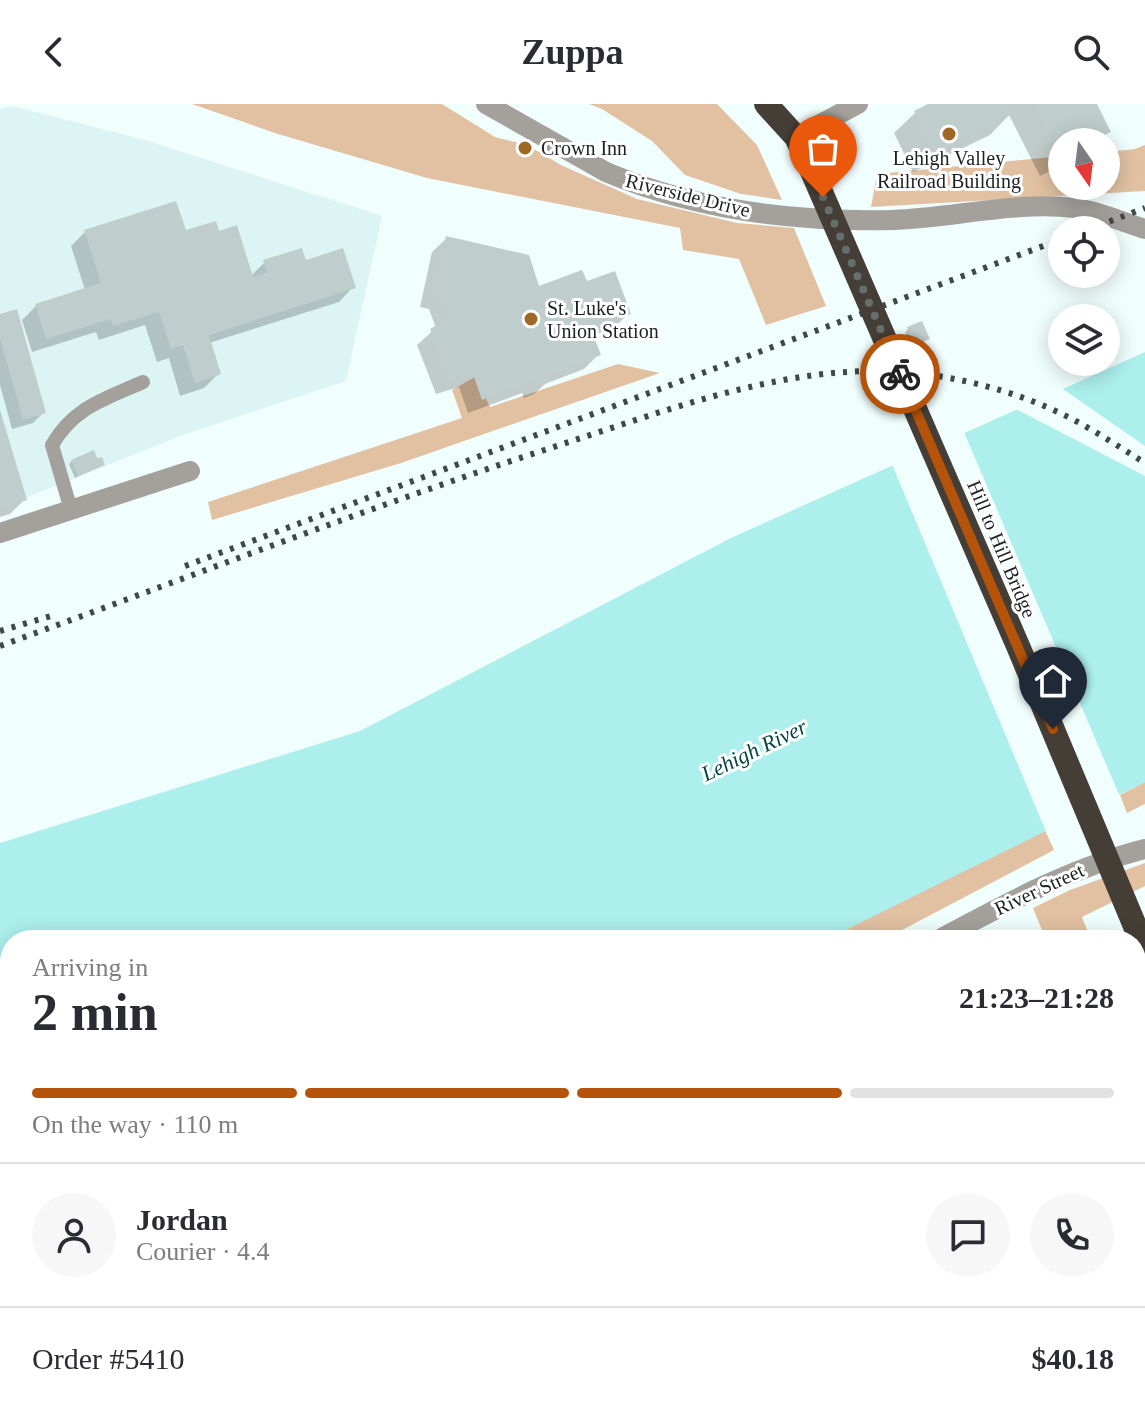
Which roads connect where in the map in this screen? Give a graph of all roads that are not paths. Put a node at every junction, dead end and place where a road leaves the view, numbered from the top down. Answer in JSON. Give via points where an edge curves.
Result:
{"nodes":[{"id":1,"x":486,"y":104,"type":"edge"},
{"id":2,"x":766,"y":104,"type":"edge"},
{"id":3,"x":858,"y":104,"type":"edge"},
{"id":4,"x":796,"y":137,"type":"junction"},
{"id":5,"x":1145,"y":229,"type":"edge"},
{"id":6,"x":143,"y":382,"type":"dead end"},
{"id":7,"x":190,"y":471,"type":"dead end"},
{"id":8,"x":71,"y":510,"type":"junction"},
{"id":9,"x":0,"y":533,"type":"edge"},
{"id":10,"x":1145,"y":849,"type":"edge"},
{"id":11,"x":957,"y":930,"type":"edge"},
{"id":12,"x":1137,"y":930,"type":"edge"}],
"edges":[{"from":1,"to":5,"type":"street","name":"Riverside Drive","via":[[625,180],[760,213],[897,220],[1061,207],[1089,210]]},
{"from":2,"to":4,"type":"highway","name":"Hill to Hill Bridge"},
{"from":3,"to":4,"type":"street"},
{"from":4,"to":12,"type":"highway","name":"Hill to Hill Bridge","bridge":true},
{"from":6,"to":8,"type":"lane","via":[[80,411],[52,445]]},
{"from":7,"to":8,"type":"street"},
{"from":8,"to":9,"type":"street"},
{"from":10,"to":11,"type":"street","name":"River Street","via":[[1042,885]]}]}
